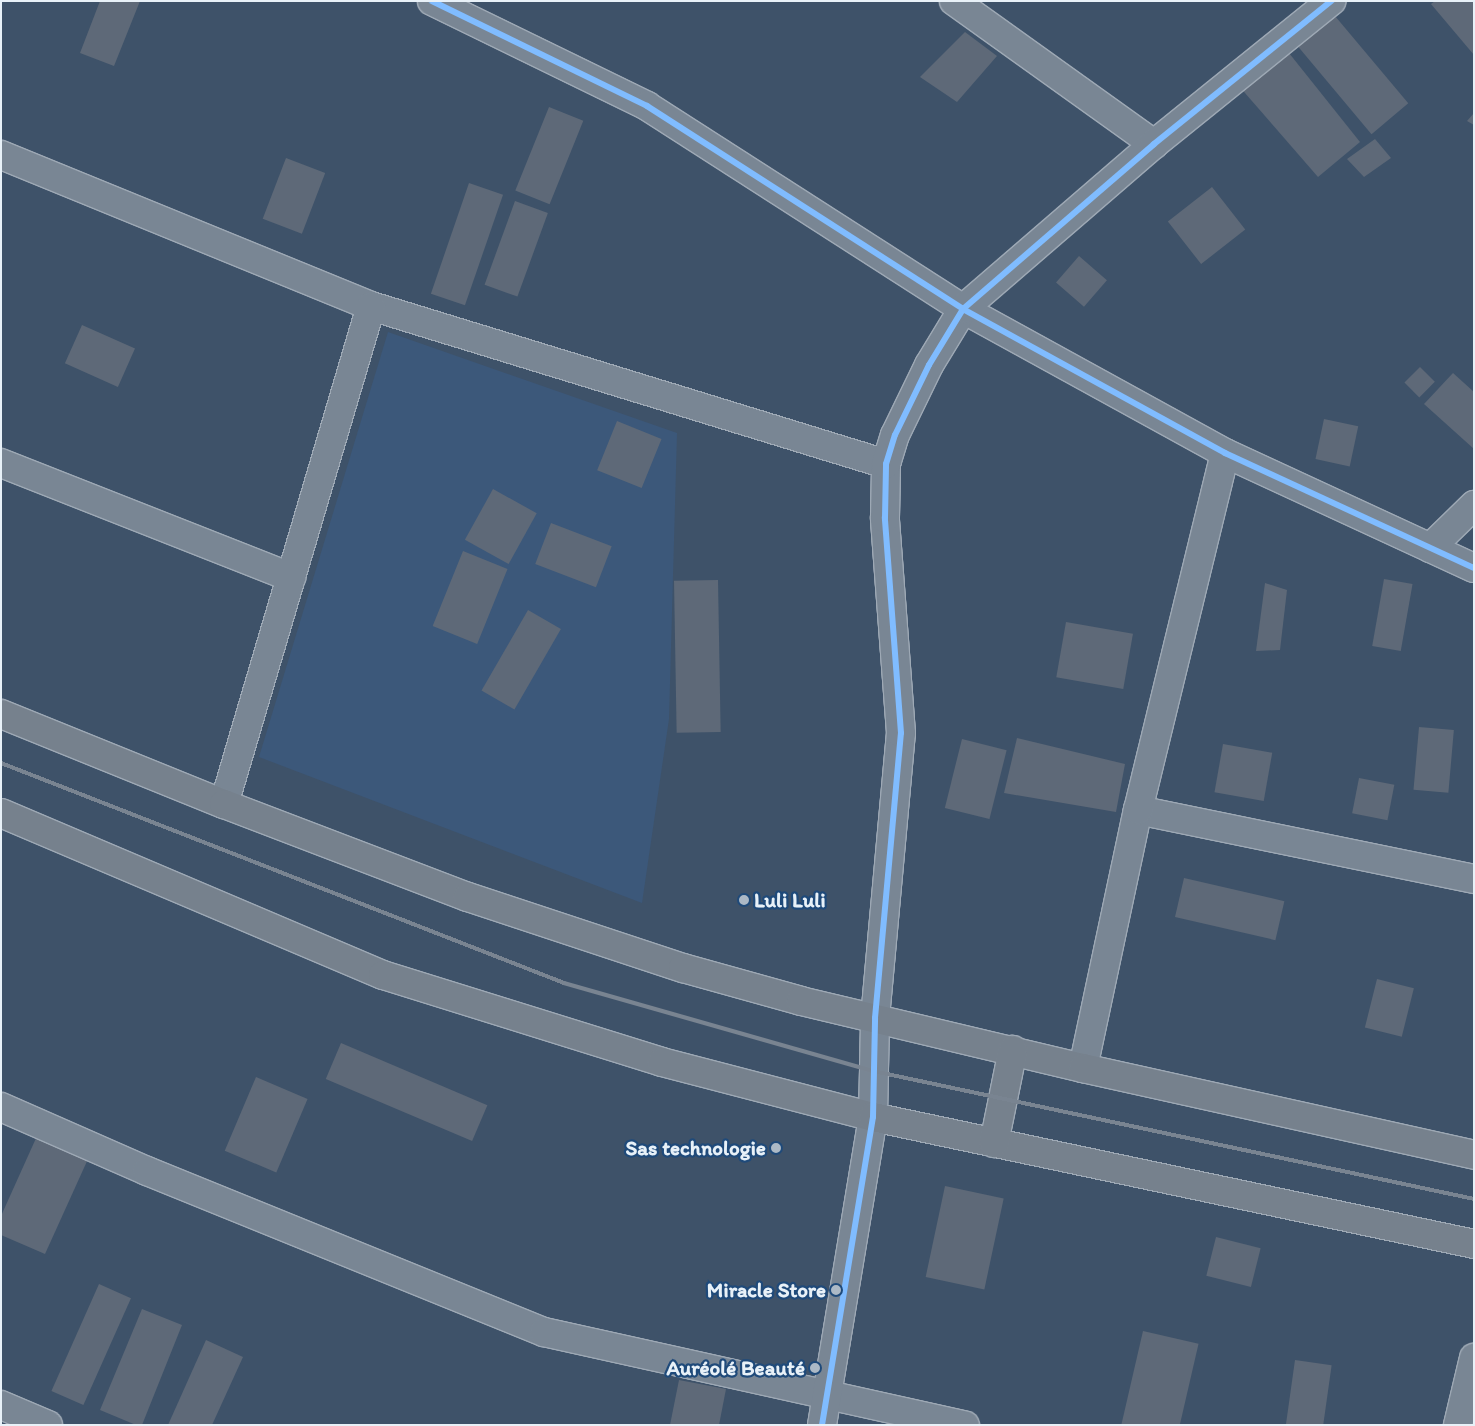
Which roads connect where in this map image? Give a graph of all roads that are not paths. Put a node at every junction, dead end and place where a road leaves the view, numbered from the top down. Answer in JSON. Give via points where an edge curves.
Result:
{"nodes":[{"id":1,"x":954,"y":1,"type":"edge"},
{"id":2,"x":1331,"y":1,"type":"edge"},
{"id":3,"x":436,"y":2,"type":"edge"},
{"id":4,"x":1154,"y":144,"type":"junction"},
{"id":5,"x":1,"y":155,"type":"edge"},
{"id":6,"x":371,"y":306,"type":"junction"},
{"id":7,"x":963,"y":309,"type":"junction"},
{"id":8,"x":1225,"y":453,"type":"junction"},
{"id":9,"x":1,"y":463,"type":"edge"},
{"id":10,"x":886,"y":464,"type":"junction"},
{"id":11,"x":1474,"y":505,"type":"edge"},
{"id":12,"x":1430,"y":548,"type":"junction"},
{"id":13,"x":1474,"y":568,"type":"edge"},
{"id":14,"x":291,"y":577,"type":"junction"},
{"id":15,"x":1,"y":714,"type":"edge"},
{"id":16,"x":224,"y":804,"type":"junction"},
{"id":17,"x":1138,"y":810,"type":"junction"},
{"id":18,"x":1,"y":813,"type":"edge"},
{"id":19,"x":1474,"y":879,"type":"edge"},
{"id":20,"x":874,"y":1018,"type":"junction"},
{"id":21,"x":1013,"y":1050,"type":"junction"},
{"id":22,"x":1083,"y":1068,"type":"junction"},
{"id":23,"x":1,"y":1107,"type":"edge"},
{"id":24,"x":873,"y":1116,"type":"junction"},
{"id":25,"x":994,"y":1143,"type":"junction"},
{"id":26,"x":1474,"y":1155,"type":"edge"},
{"id":27,"x":1474,"y":1244,"type":"edge"},
{"id":28,"x":1474,"y":1358,"type":"edge"},
{"id":29,"x":829,"y":1394,"type":"junction"},
{"id":30,"x":1,"y":1405,"type":"edge"},
{"id":31,"x":48,"y":1425,"type":"edge"},
{"id":32,"x":822,"y":1425,"type":"edge"},
{"id":33,"x":966,"y":1425,"type":"edge"},
{"id":34,"x":1458,"y":1425,"type":"edge"}],
"edges":[{"from":1,"to":4,"type":"street"},
{"from":2,"to":4,"type":"street"},
{"from":3,"to":7,"type":"street","via":[[647,106]]},
{"from":4,"to":7,"type":"street"},
{"from":5,"to":6,"type":"street"},
{"from":6,"to":10,"type":"street"},
{"from":6,"to":14,"type":"street"},
{"from":7,"to":8,"type":"street"},
{"from":7,"to":10,"type":"street","via":[[929,365],[895,435]]},
{"from":8,"to":12,"type":"street"},
{"from":8,"to":17,"type":"street"},
{"from":9,"to":14,"type":"street"},
{"from":10,"to":20,"type":"street","via":[[885,518],[901,733]]},
{"from":11,"to":12,"type":"street"},
{"from":12,"to":13,"type":"street"},
{"from":14,"to":16,"type":"street"},
{"from":15,"to":16,"type":"main road"},
{"from":16,"to":20,"type":"main road","via":[[468,897],[590,938],[683,968]]},
{"from":17,"to":19,"type":"street"},
{"from":17,"to":22,"type":"street"},
{"from":18,"to":24,"type":"main road","via":[[382,975],[662,1062]]},
{"from":20,"to":21,"type":"main road"},
{"from":20,"to":24,"type":"street"},
{"from":21,"to":22,"type":"main road"},
{"from":21,"to":25,"type":"main road"},
{"from":22,"to":26,"type":"main road"},
{"from":23,"to":29,"type":"street","via":[[147,1171],[544,1332]]},
{"from":24,"to":25,"type":"main road"},
{"from":24,"to":29,"type":"street"},
{"from":25,"to":27,"type":"main road"},
{"from":28,"to":34,"type":"street"},
{"from":29,"to":32,"type":"street"},
{"from":29,"to":33,"type":"street"},
{"from":30,"to":31,"type":"street"}]}
